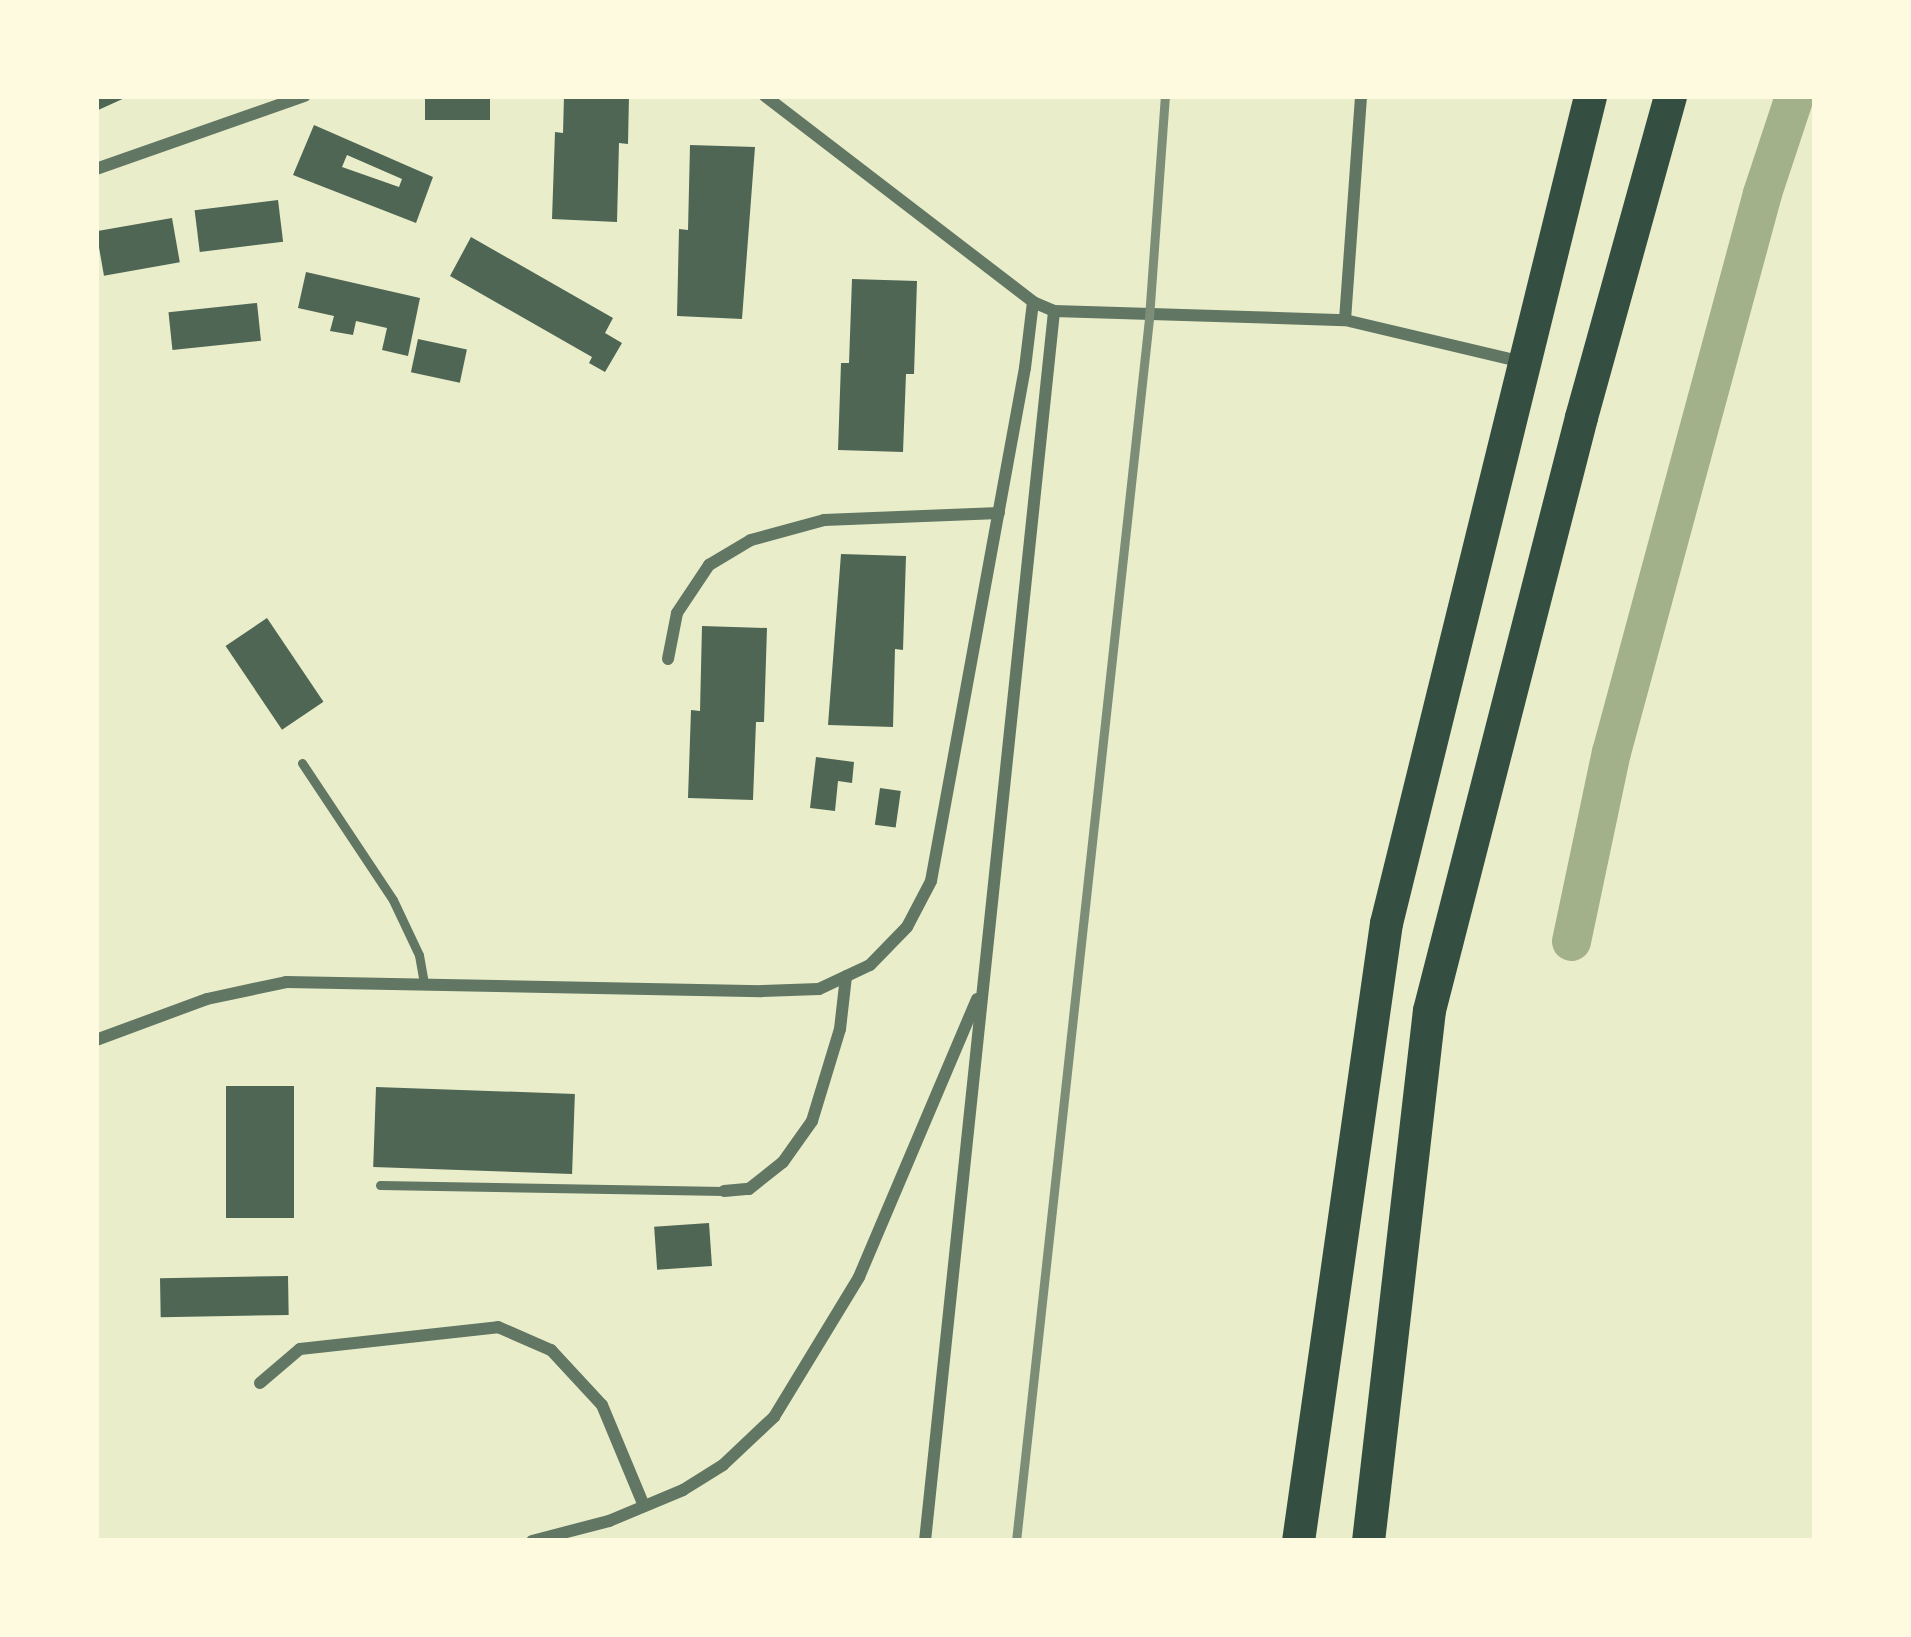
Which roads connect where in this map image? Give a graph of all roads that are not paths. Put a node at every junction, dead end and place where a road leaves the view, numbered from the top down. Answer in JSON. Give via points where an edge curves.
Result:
{"nodes":[{"id":1,"x":305,"y":96,"type":"edge"},
{"id":2,"x":765,"y":96,"type":"edge"},
{"id":3,"x":1361,"y":96,"type":"edge"},
{"id":4,"x":1590,"y":96,"type":"edge"},
{"id":5,"x":1670,"y":96,"type":"edge"},
{"id":6,"x":96,"y":169,"type":"edge"},
{"id":7,"x":1033,"y":302,"type":"junction"},
{"id":8,"x":1054,"y":311,"type":"junction"},
{"id":9,"x":1345,"y":320,"type":"junction"},
{"id":10,"x":1525,"y":362,"type":"junction"},
{"id":11,"x":999,"y":513,"type":"junction"},
{"id":12,"x":668,"y":659,"type":"dead end"},
{"id":13,"x":302,"y":763,"type":"dead end"},
{"id":14,"x":846,"y":976,"type":"junction"},
{"id":15,"x":424,"y":985,"type":"junction"},
{"id":16,"x":982,"y":987,"type":"junction"},
{"id":17,"x":96,"y":1040,"type":"edge"},
{"id":18,"x":380,"y":1185,"type":"dead end"},
{"id":19,"x":724,"y":1191,"type":"joint"},
{"id":20,"x":260,"y":1383,"type":"dead end"},
{"id":21,"x":644,"y":1506,"type":"junction"},
{"id":22,"x":532,"y":1541,"type":"edge"},
{"id":23,"x":925,"y":1541,"type":"edge"},
{"id":24,"x":1298,"y":1541,"type":"edge"},
{"id":25,"x":1368,"y":1541,"type":"edge"}],
"edges":[{"from":1,"to":6,"type":"street"},
{"from":2,"to":7,"type":"street"},
{"from":3,"to":9,"type":"street"},
{"from":4,"to":10,"type":"highway"},
{"from":5,"to":25,"type":"highway","via":[[1429,1010]]},
{"from":7,"to":8,"type":"street"},
{"from":7,"to":11,"type":"street"},
{"from":8,"to":9,"type":"street"},
{"from":8,"to":16,"type":"street"},
{"from":9,"to":10,"type":"street"},
{"from":10,"to":24,"type":"highway","via":[[1386,923]]},
{"from":11,"to":12,"type":"street","via":[[824,520],[751,540],[709,565],[677,613]]},
{"from":11,"to":14,"type":"street","via":[[931,880],[908,927],[870,965]]},
{"from":13,"to":15,"type":"lane","via":[[393,900]]},
{"from":14,"to":15,"type":"street","via":[[819,989],[762,991]]},
{"from":14,"to":19,"type":"street","via":[[840,1029],[812,1120],[766,1175],[748,1189]]},
{"from":15,"to":17,"type":"street","via":[[286,982],[207,999]]},
{"from":16,"to":21,"type":"street","via":[[859,1277],[774,1417],[723,1466]]},
{"from":16,"to":23,"type":"street"},
{"from":18,"to":19,"type":"lane"},
{"from":20,"to":21,"type":"street","via":[[300,1349],[498,1328],[551,1350],[602,1405]]},
{"from":21,"to":22,"type":"street"}]}
